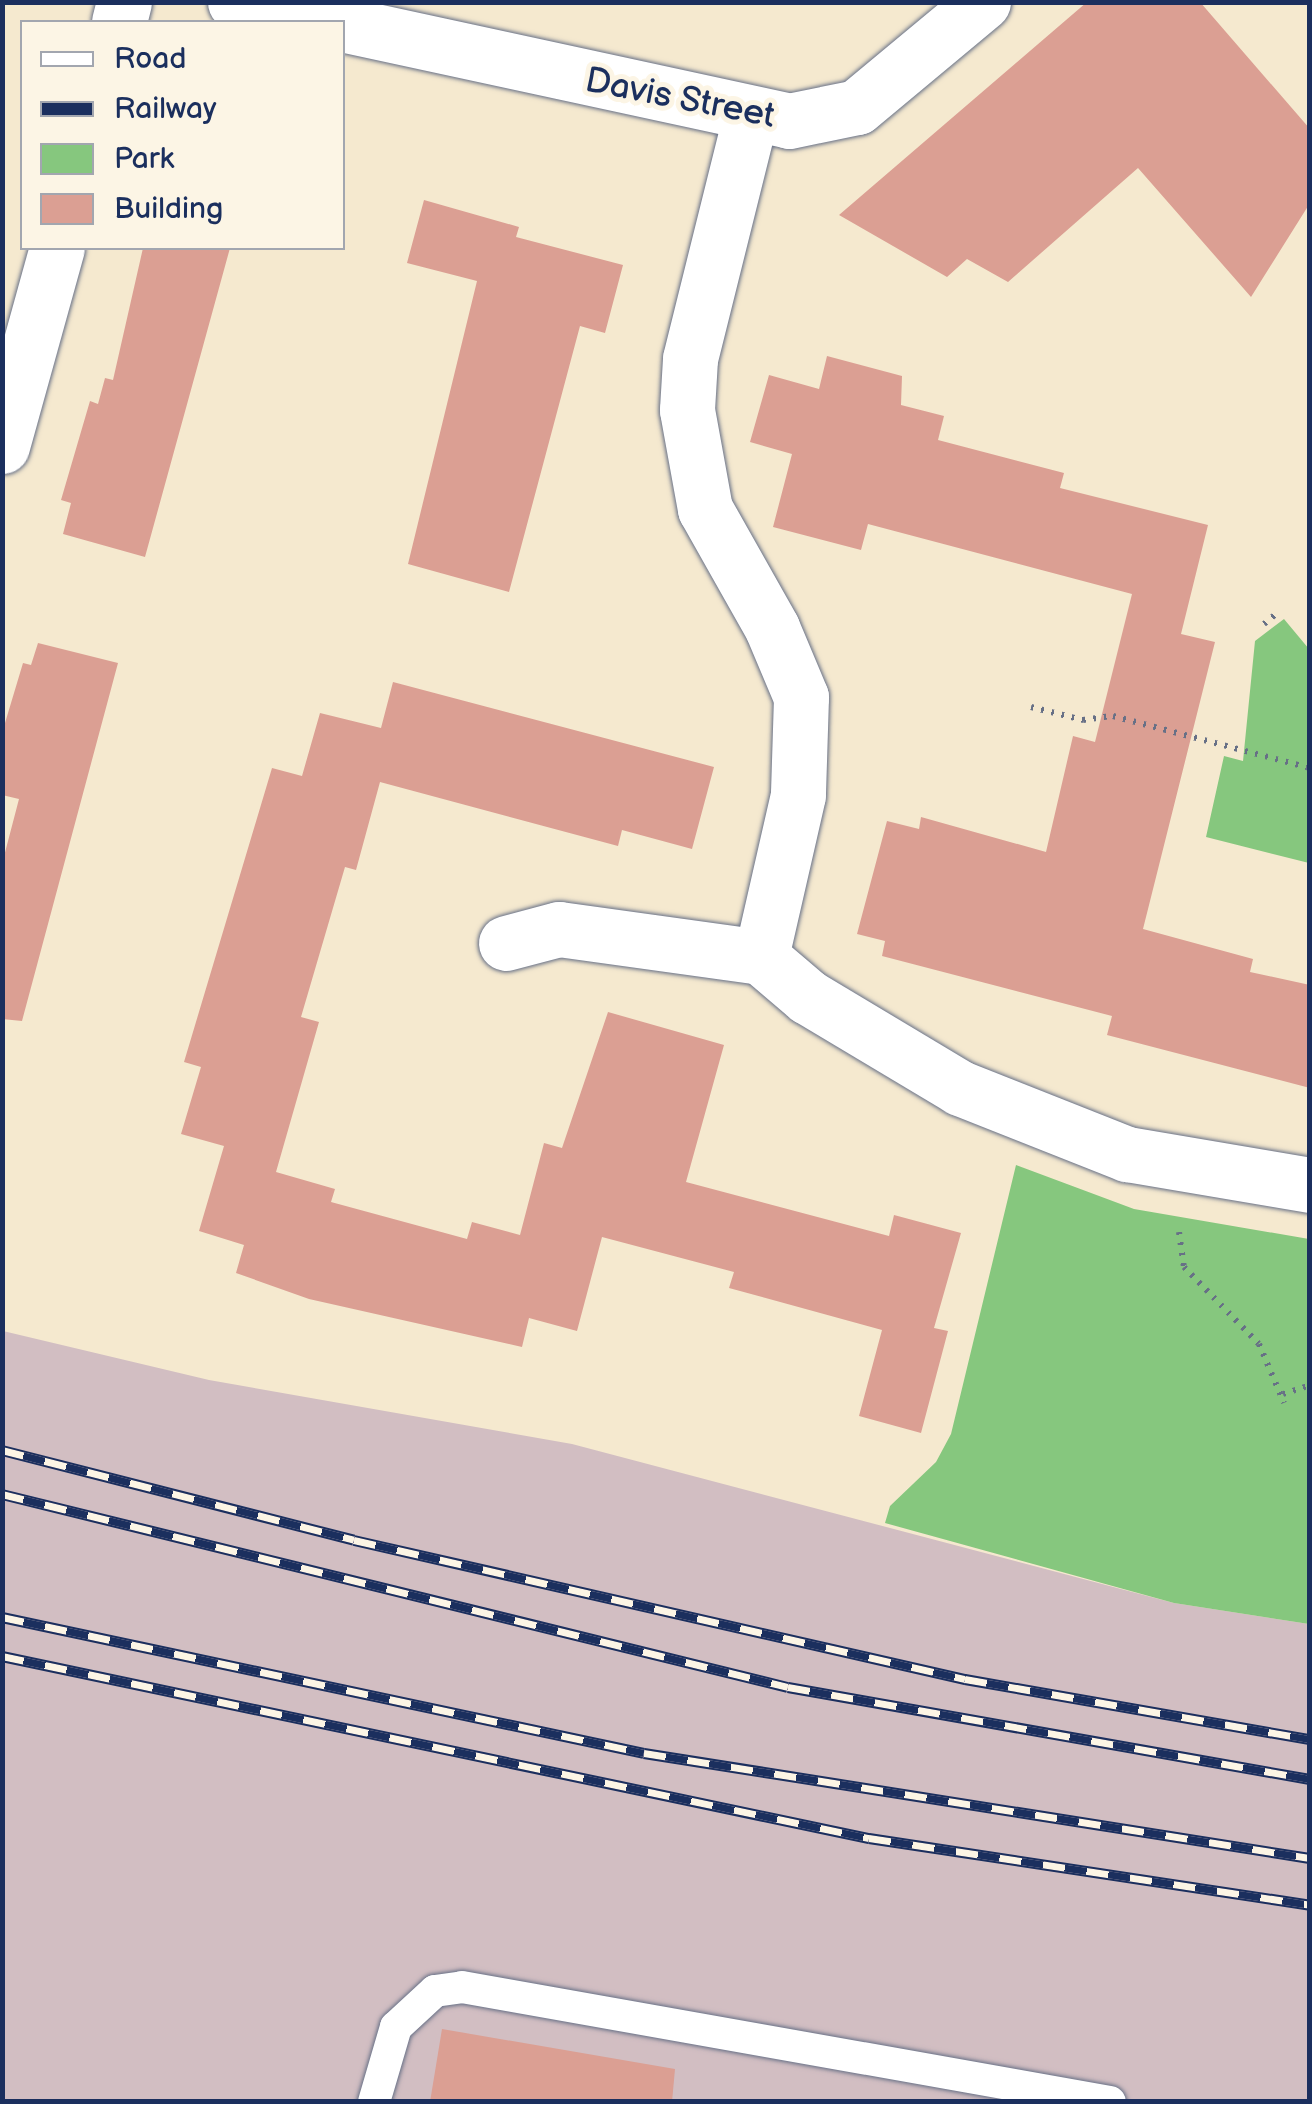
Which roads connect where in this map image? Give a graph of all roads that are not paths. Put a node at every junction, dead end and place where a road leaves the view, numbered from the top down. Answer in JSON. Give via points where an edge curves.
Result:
{"nodes":[{"id":1,"x":235,"y":2,"type":"edge"},
{"id":2,"x":984,"y":2,"type":"edge"},
{"id":3,"x":325,"y":20,"type":"edge"},
{"id":4,"x":345,"y":25,"type":"edge"},
{"id":5,"x":750,"y":114,"type":"junction"},
{"id":6,"x":56,"y":250,"type":"edge"},
{"id":7,"x":2,"y":446,"type":"edge"},
{"id":8,"x":506,"y":943,"type":"dead end"},
{"id":9,"x":761,"y":957,"type":"junction"},
{"id":10,"x":1310,"y":1185,"type":"edge"},
{"id":11,"x":374,"y":2102,"type":"edge"},
{"id":12,"x":1110,"y":2102,"type":"edge"}],
"edges":[{"from":1,"to":3,"type":"street"},
{"from":2,"to":5,"type":"street","name":"Davis Street","via":[[857,106],[788,121]]},
{"from":4,"to":5,"type":"street","name":"Davis Street"},
{"from":5,"to":9,"type":"street","via":[[690,359],[686,410],[705,509],[772,628],[801,696],[798,794]]},
{"from":6,"to":7,"type":"street"},
{"from":8,"to":9,"type":"street","via":[[559,929]]},
{"from":9,"to":10,"type":"street","via":[[808,997],[977,1095],[1126,1154]]},
{"from":11,"to":12,"type":"lane","via":[[396,2027],[435,1991],[462,1987]]}]}
